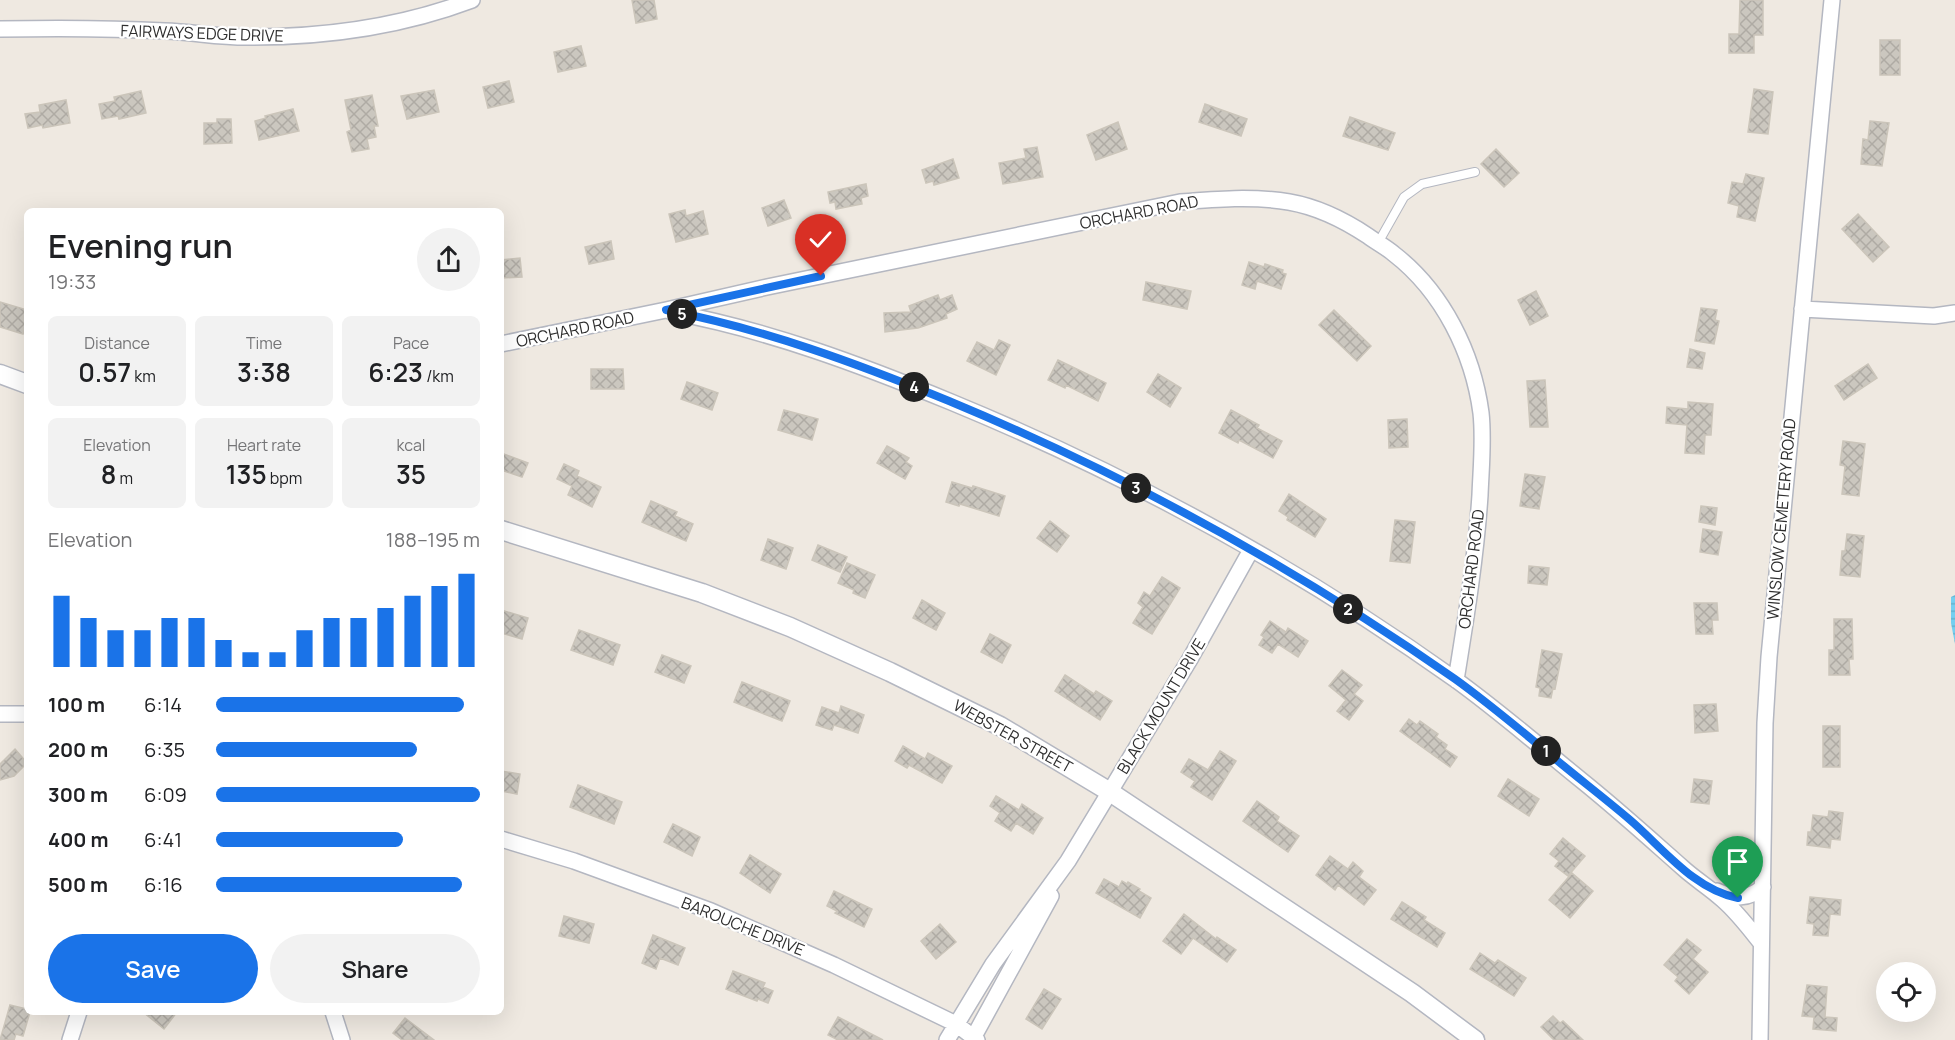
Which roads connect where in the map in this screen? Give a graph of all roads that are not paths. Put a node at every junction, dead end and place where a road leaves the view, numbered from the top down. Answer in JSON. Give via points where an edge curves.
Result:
{"nodes":[{"id":1,"x":472,"y":0,"type":"edge"},
{"id":2,"x":1832,"y":0,"type":"edge"},
{"id":3,"x":0,"y":28,"type":"edge"},
{"id":4,"x":1475,"y":172,"type":"dead end"},
{"id":5,"x":1378,"y":243,"type":"junction"},
{"id":6,"x":1802,"y":309,"type":"junction"},
{"id":7,"x":666,"y":310,"type":"junction"},
{"id":8,"x":1955,"y":313,"type":"edge"},
{"id":9,"x":504,"y":343,"type":"edge"},
{"id":10,"x":0,"y":374,"type":"edge"},
{"id":11,"x":24,"y":383,"type":"edge"},
{"id":12,"x":504,"y":532,"type":"edge"},
{"id":13,"x":1251,"y":550,"type":"junction"},
{"id":14,"x":1456,"y":680,"type":"junction"},
{"id":15,"x":0,"y":714,"type":"edge"},
{"id":16,"x":24,"y":714,"type":"edge"},
{"id":17,"x":1110,"y":792,"type":"junction"},
{"id":18,"x":504,"y":840,"type":"edge"},
{"id":19,"x":1068,"y":861,"type":"junction"},
{"id":20,"x":1706,"y":886,"type":"junction"},
{"id":21,"x":1763,"y":886,"type":"junction"},
{"id":22,"x":1761,"y":943,"type":"junction"},
{"id":23,"x":78,"y":1015,"type":"edge"},
{"id":24,"x":334,"y":1015,"type":"edge"},
{"id":25,"x":956,"y":1024,"type":"junction"},
{"id":26,"x":974,"y":1039,"type":"edge"},
{"id":27,"x":70,"y":1040,"type":"edge"},
{"id":28,"x":342,"y":1040,"type":"edge"},
{"id":29,"x":947,"y":1040,"type":"edge"},
{"id":30,"x":1475,"y":1040,"type":"edge"},
{"id":31,"x":1760,"y":1040,"type":"edge"}],
"edges":[{"from":1,"to":3,"type":"street","name":"FAIRWAYS EDGE DRIVE","via":[[403,20],[292,36],[208,36],[110,28]]},
{"from":2,"to":6,"type":"street","name":"WINSLOW CEMETERY ROAD"},
{"from":4,"to":5,"type":"lane","via":[[1422,184],[1404,196]]},
{"from":5,"to":7,"type":"street","name":"ORCHARD ROAD","via":[[1338,218],[1308,206],[1224,199],[1180,202]]},
{"from":5,"to":14,"type":"street","name":"ORCHARD ROAD","via":[[1412,270],[1450,318],[1475,376],[1482,460],[1471,591]]},
{"from":6,"to":8,"type":"street","via":[[1934,316]]},
{"from":6,"to":21,"type":"street","name":"WINSLOW CEMETERY ROAD","via":[[1769,657]]},
{"from":7,"to":9,"type":"street","name":"ORCHARD ROAD"},
{"from":7,"to":13,"type":"street","via":[[712,319],[853,362],[904,382],[1108,473]]},
{"from":10,"to":11,"type":"street"},
{"from":12,"to":17,"type":"street","name":"WEBSTER STREET","via":[[702,593],[790,627],[1000,726]]},
{"from":13,"to":14,"type":"street","via":[[1322,591]]},
{"from":13,"to":17,"type":"street","name":"BLACK MOUNT DRIVE"},
{"from":14,"to":20,"type":"street"},
{"from":15,"to":16,"type":"street"},
{"from":17,"to":19,"type":"street","name":"BLACK MOUNT DRIVE"},
{"from":17,"to":30,"type":"street","name":"WEBSTER STREET","via":[[1412,993]]},
{"from":18,"to":25,"type":"street","name":"BAROUCHE DRIVE","via":[[721,915],[834,964]]},
{"from":19,"to":25,"type":"street","name":"BLACK MOUNT DRIVE","via":[[993,964]]},
{"from":19,"to":26,"type":"street","name":"BLACK MOUNT DRIVE"},
{"from":20,"to":21,"type":"street","via":[[1738,898],[1751,896]]},
{"from":20,"to":22,"type":"street","via":[[1723,899]]},
{"from":21,"to":22,"type":"street","name":"WINSLOW CEMETERY ROAD"},
{"from":22,"to":31,"type":"street","name":"WINSLOW CEMETERY ROAD"},
{"from":23,"to":27,"type":"street"},
{"from":24,"to":28,"type":"street"},
{"from":25,"to":26,"type":"street","name":"BAROUCHE DRIVE"},
{"from":25,"to":29,"type":"street","name":"BLACK MOUNT DRIVE"}]}
